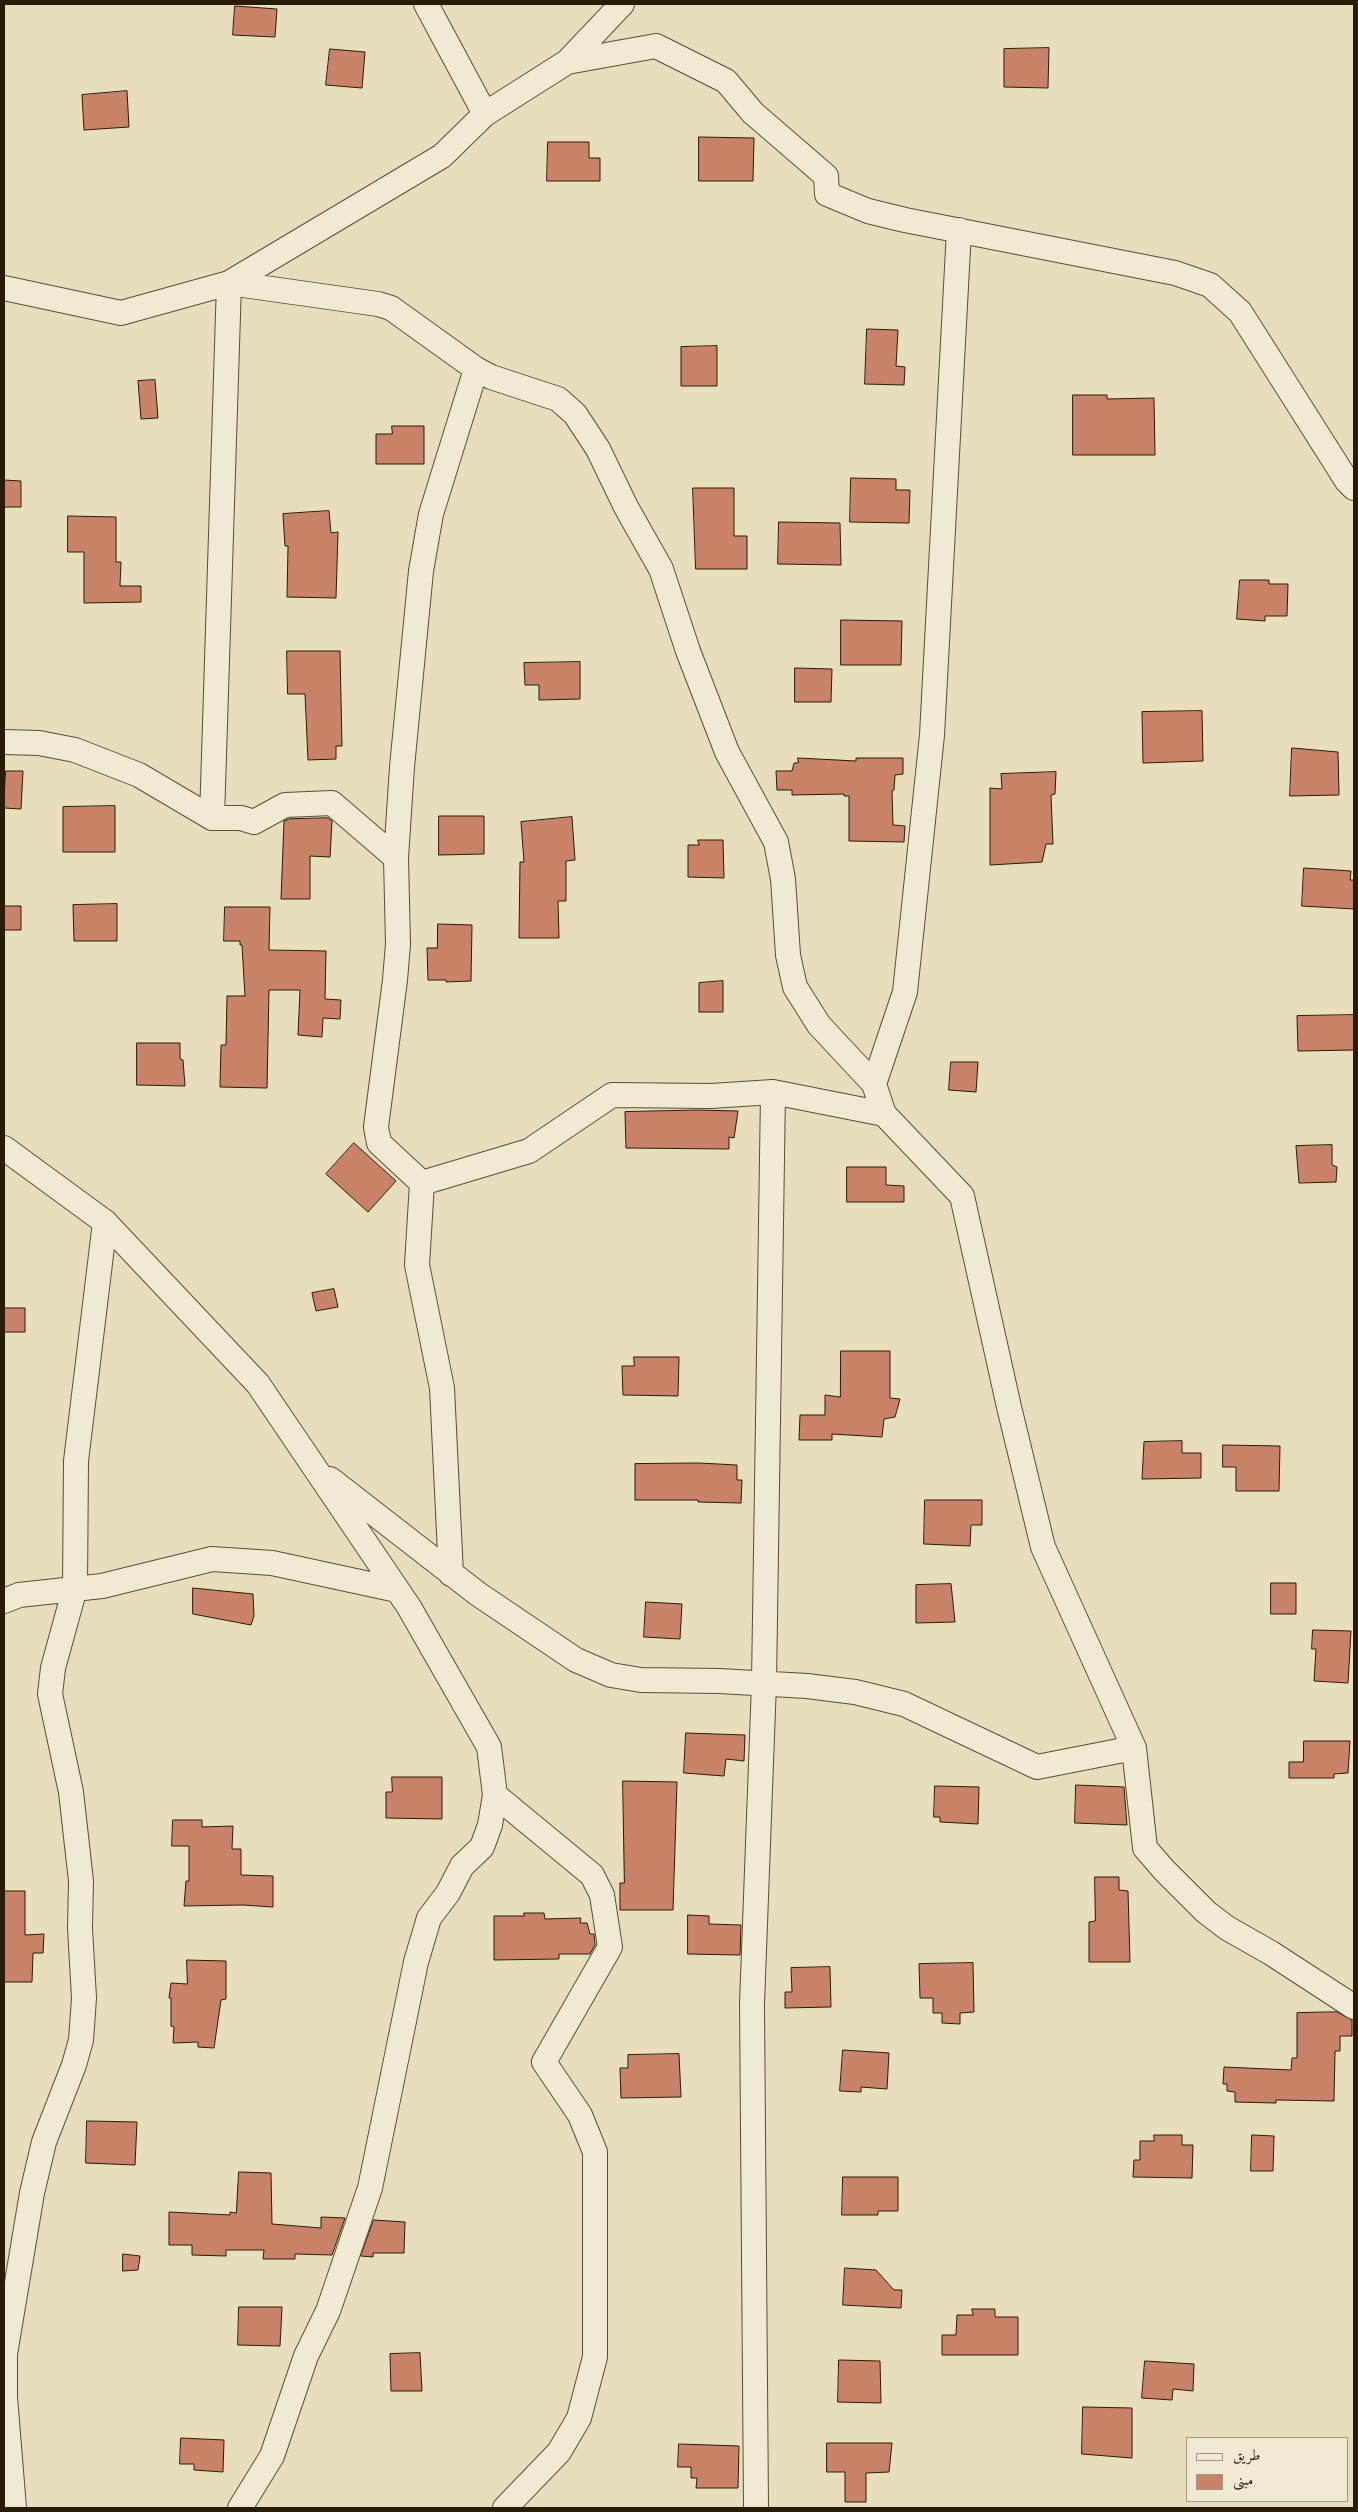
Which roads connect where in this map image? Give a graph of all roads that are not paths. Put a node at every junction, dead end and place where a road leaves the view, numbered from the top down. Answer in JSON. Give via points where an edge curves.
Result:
{"nodes":[{"id":1,"x":426,"y":4,"type":"edge"},
{"id":2,"x":622,"y":4,"type":"edge"},
{"id":3,"x":567,"y":62,"type":"junction"},
{"id":4,"x":485,"y":114,"type":"junction"},
{"id":5,"x":959,"y":230,"type":"junction"},
{"id":6,"x":229,"y":283,"type":"junction"},
{"id":7,"x":4,"y":288,"type":"edge"},
{"id":8,"x":476,"y":369,"type":"junction"},
{"id":9,"x":1354,"y":488,"type":"edge"},
{"id":10,"x":4,"y":742,"type":"edge"},
{"id":11,"x":212,"y":818,"type":"junction"},
{"id":12,"x":396,"y":858,"type":"junction"},
{"id":13,"x":874,"y":1084,"type":"junction"},
{"id":14,"x":773,"y":1092,"type":"junction"},
{"id":15,"x":884,"y":1114,"type":"junction"},
{"id":16,"x":4,"y":1148,"type":"edge"},
{"id":17,"x":422,"y":1182,"type":"junction"},
{"id":18,"x":105,"y":1222,"type":"junction"},
{"id":19,"x":314,"y":1466,"type":"junction"},
{"id":20,"x":451,"y":1574,"type":"junction"},
{"id":21,"x":74,"y":1588,"type":"junction"},
{"id":22,"x":397,"y":1590,"type":"junction"},
{"id":23,"x":4,"y":1601,"type":"edge"},
{"id":24,"x":764,"y":1683,"type":"junction"},
{"id":25,"x":1134,"y":1748,"type":"junction"},
{"id":26,"x":496,"y":1795,"type":"junction"},
{"id":27,"x":1354,"y":2007,"type":"edge"},
{"id":28,"x":14,"y":2508,"type":"edge"},
{"id":29,"x":240,"y":2508,"type":"edge"},
{"id":30,"x":505,"y":2508,"type":"edge"},
{"id":31,"x":756,"y":2508,"type":"edge"}],
"edges":[{"from":1,"to":4,"type":"street"},
{"from":2,"to":3,"type":"street"},
{"from":3,"to":4,"type":"street"},
{"from":3,"to":5,"type":"street","via":[[656,46],[726,81],[752,113],[826,176],[826,194],[868,211]]},
{"from":4,"to":6,"type":"street","via":[[442,156]]},
{"from":5,"to":9,"type":"street","via":[[1176,273],[1210,285],[1240,312]]},
{"from":5,"to":13,"type":"street","via":[[932,744],[905,992]]},
{"from":6,"to":7,"type":"street","via":[[121,313]]},
{"from":6,"to":8,"type":"street","via":[[385,306]]},
{"from":6,"to":11,"type":"street"},
{"from":8,"to":12,"type":"street","via":[[431,514],[421,571]]},
{"from":8,"to":13,"type":"street","via":[[558,399],[575,414],[598,449],[661,569],[688,652],[727,752],[776,842],[784,879],[788,955],[795,987],[819,1025]]},
{"from":10,"to":11,"type":"street","via":[[38,743],[75,750],[139,775]]},
{"from":11,"to":12,"type":"street","via":[[240,818],[254,822],[285,805],[332,803]]},
{"from":12,"to":17,"type":"street","via":[[398,944],[376,1127],[378,1143]]},
{"from":13,"to":15,"type":"street"},
{"from":14,"to":15,"type":"street"},
{"from":14,"to":17,"type":"street","via":[[712,1096],[612,1095],[529,1151]]},
{"from":14,"to":24,"type":"street"},
{"from":15,"to":25,"type":"street","via":[[962,1196],[1043,1547]]},
{"from":16,"to":18,"type":"street"},
{"from":17,"to":20,"type":"street","via":[[417,1265],[442,1388]]},
{"from":18,"to":19,"type":"street","via":[[258,1384]]},
{"from":18,"to":21,"type":"street","via":[[76,1461]]},
{"from":19,"to":20,"type":"street"},
{"from":19,"to":22,"type":"street"},
{"from":20,"to":24,"type":"street","via":[[576,1660],[611,1674],[658,1681]]},
{"from":21,"to":22,"type":"street","via":[[102,1586],[212,1559],[272,1563]]},
{"from":21,"to":23,"type":"street","via":[[18,1595]]},
{"from":21,"to":28,"type":"street","via":[[53,1668],[50,1694],[71,1792],[81,1881],[84,1998],[81,2040],[44,2142],[32,2193],[6,2345],[5,2397]]},
{"from":22,"to":26,"type":"street","via":[[489,1747]]},
{"from":24,"to":25,"type":"street","via":[[855,1692],[904,1704],[1037,1767]]},
{"from":24,"to":31,"type":"street","via":[[752,2004]]},
{"from":25,"to":27,"type":"street","via":[[1145,1848],[1206,1912],[1227,1928]]},
{"from":26,"to":29,"type":"street","via":[[482,1847],[462,1866],[448,1893],[429,1918],[416,1962],[370,2188],[328,2311],[306,2356],[272,2456]]},
{"from":26,"to":30,"type":"street","via":[[592,1875],[602,1895],[610,1947],[544,2062],[580,2115],[595,2152],[595,2357],[578,2418],[559,2452]]}]}
